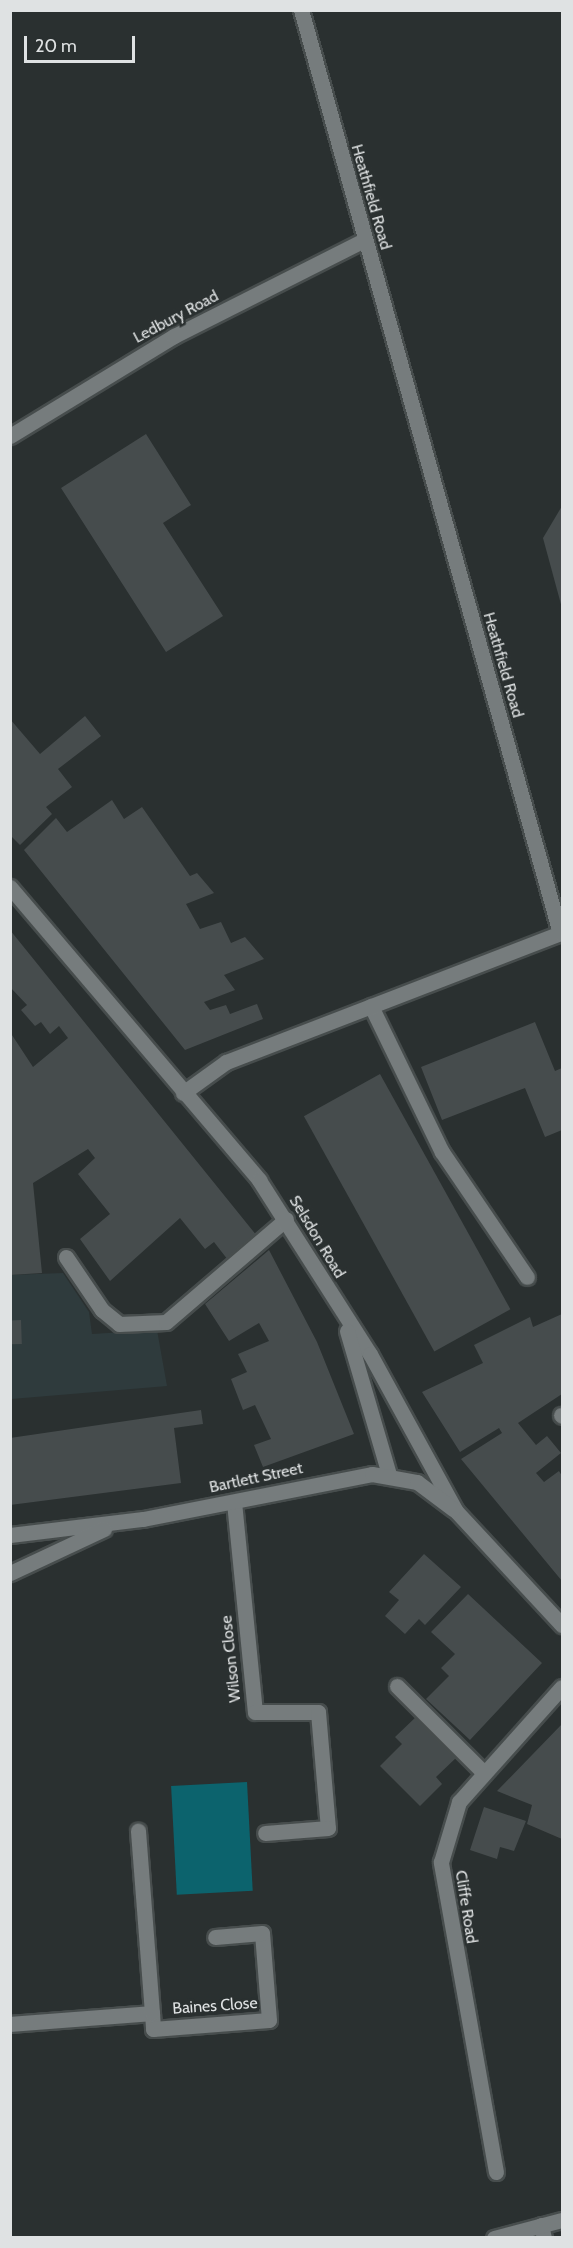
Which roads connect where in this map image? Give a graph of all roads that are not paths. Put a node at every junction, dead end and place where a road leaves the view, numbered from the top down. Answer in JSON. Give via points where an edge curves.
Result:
{"nodes":[{"id":1,"x":301,"y":10,"type":"edge"},
{"id":2,"x":364,"y":240,"type":"junction"},
{"id":3,"x":10,"y":436,"type":"edge"},
{"id":4,"x":10,"y":887,"type":"edge"},
{"id":5,"x":371,"y":1006,"type":"junction"},
{"id":6,"x":183,"y":1092,"type":"junction"},
{"id":7,"x":286,"y":1219,"type":"junction"},
{"id":8,"x":66,"y":1257,"type":"dead end"},
{"id":9,"x":527,"y":1277,"type":"dead end"},
{"id":10,"x":344,"y":1320,"type":"junction"},
{"id":11,"x":389,"y":1475,"type":"junction"},
{"id":12,"x":234,"y":1502,"type":"junction"},
{"id":13,"x":456,"y":1510,"type":"junction"},
{"id":14,"x":129,"y":1520,"type":"junction"},
{"id":15,"x":10,"y":1535,"type":"edge"},
{"id":16,"x":10,"y":1573,"type":"edge"},
{"id":17,"x":562,"y":1625,"type":"edge"},
{"id":18,"x":397,"y":1686,"type":"dead end"},
{"id":19,"x":562,"y":1688,"type":"edge"},
{"id":20,"x":482,"y":1771,"type":"junction"},
{"id":21,"x":138,"y":1831,"type":"dead end"},
{"id":22,"x":265,"y":1833,"type":"dead end"},
{"id":23,"x":215,"y":1937,"type":"dead end"},
{"id":24,"x":152,"y":2013,"type":"junction"},
{"id":25,"x":10,"y":2024,"type":"edge"},
{"id":26,"x":496,"y":2172,"type":"dead end"},
{"id":27,"x":562,"y":2220,"type":"edge"},
{"id":28,"x":542,"y":2231,"type":"edge"},
{"id":29,"x":494,"y":2238,"type":"edge"}],
"edges":[{"from":1,"to":2,"type":"street","name":"Heathfield Road"},
{"from":2,"to":3,"type":"street","name":"Ledbury Road","via":[[174,336]]},
{"from":2,"to":5,"type":"street","name":"Heathfield Road","via":[[560,933]]},
{"from":4,"to":6,"type":"street","name":"Selsdon Road"},
{"from":5,"to":6,"type":"street","name":"Heathfield Road","via":[[226,1062]]},
{"from":5,"to":9,"type":"street","via":[[442,1152]]},
{"from":6,"to":7,"type":"street","name":"Selsdon Road"},
{"from":7,"to":8,"type":"street","via":[[166,1322],[119,1324],[102,1310]]},
{"from":7,"to":10,"type":"street","name":"Selsdon Road"},
{"from":10,"to":11,"type":"street"},
{"from":10,"to":13,"type":"street","name":"Selsdon Road","via":[[438,1470]]},
{"from":11,"to":12,"type":"street","name":"Bartlett Street","via":[[347,1477]]},
{"from":11,"to":13,"type":"street","name":"Bartlett Street","via":[[417,1482]]},
{"from":12,"to":14,"type":"street","name":"Bartlett Street"},
{"from":12,"to":22,"type":"street","name":"Wilson Close","via":[[255,1712],[318,1712],[328,1828]]},
{"from":13,"to":17,"type":"street","name":"Selsdon Road"},
{"from":14,"to":15,"type":"street","name":"Bartlett Street"},
{"from":14,"to":16,"type":"street","name":"Bartlett Street"},
{"from":18,"to":20,"type":"street"},
{"from":19,"to":20,"type":"street","name":"Cliffe Road"},
{"from":20,"to":26,"type":"street","name":"Cliffe Road","via":[[459,1802],[441,1862]]},
{"from":21,"to":24,"type":"street","name":"Baines Close"},
{"from":23,"to":24,"type":"street","name":"Baines Close","via":[[262,1934],[269,2020],[153,2029]]},
{"from":24,"to":25,"type":"street","name":"Baines Close"},
{"from":27,"to":28,"type":"street"},
{"from":28,"to":29,"type":"street"}]}
